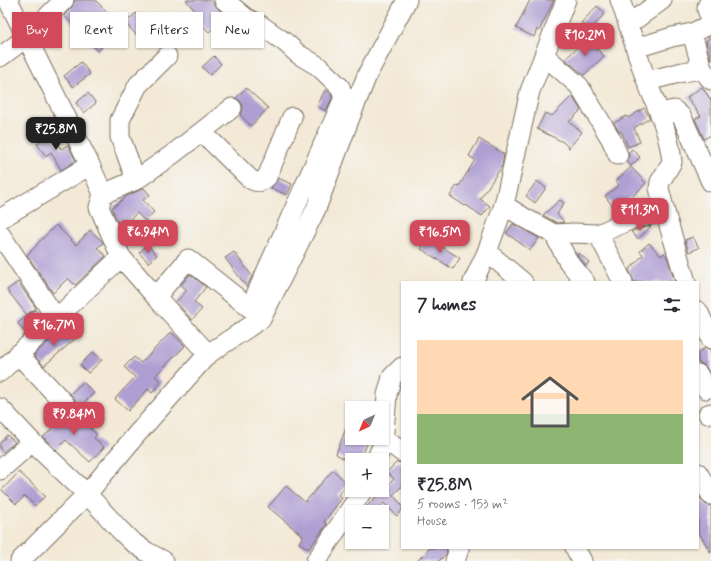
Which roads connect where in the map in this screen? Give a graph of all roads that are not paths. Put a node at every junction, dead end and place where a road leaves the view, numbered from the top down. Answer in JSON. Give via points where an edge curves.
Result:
{"nodes":[{"id":1,"x":8,"y":0,"type":"edge"},
{"id":2,"x":64,"y":0,"type":"edge"},
{"id":3,"x":224,"y":0,"type":"edge"},
{"id":4,"x":407,"y":0,"type":"edge"},
{"id":5,"x":566,"y":0,"type":"edge"},
{"id":6,"x":620,"y":0,"type":"edge"},
{"id":7,"x":662,"y":0,"type":"edge"},
{"id":8,"x":711,"y":0,"type":"edge"},
{"id":9,"x":14,"y":12,"type":"edge"},
{"id":10,"x":52,"y":12,"type":"edge"},
{"id":11,"x":711,"y":18,"type":"edge"},
{"id":12,"x":711,"y":23,"type":"edge"},
{"id":13,"x":629,"y":24,"type":"junction"},
{"id":14,"x":692,"y":33,"type":"junction"},
{"id":15,"x":12,"y":48,"type":"edge"},
{"id":16,"x":32,"y":48,"type":"edge"},
{"id":17,"x":636,"y":48,"type":"junction"},
{"id":18,"x":544,"y":55,"type":"junction"},
{"id":19,"x":0,"y":56,"type":"edge"},
{"id":20,"x":167,"y":56,"type":"dead end"},
{"id":21,"x":706,"y":74,"type":"edge"},
{"id":22,"x":647,"y":81,"type":"junction"},
{"id":23,"x":232,"y":108,"type":"dead end"},
{"id":24,"x":660,"y":113,"type":"junction"},
{"id":25,"x":292,"y":117,"type":"dead end"},
{"id":26,"x":202,"y":132,"type":"junction"},
{"id":27,"x":618,"y":155,"type":"dead end"},
{"id":28,"x":90,"y":165,"type":"junction"},
{"id":29,"x":136,"y":180,"type":"junction"},
{"id":30,"x":711,"y":182,"type":"edge"},
{"id":31,"x":102,"y":194,"type":"junction"},
{"id":32,"x":504,"y":205,"type":"junction"},
{"id":33,"x":665,"y":212,"type":"junction"},
{"id":34,"x":0,"y":219,"type":"edge"},
{"id":35,"x":0,"y":234,"type":"edge"},
{"id":36,"x":554,"y":234,"type":"junction"},
{"id":37,"x":598,"y":234,"type":"junction"},
{"id":38,"x":487,"y":252,"type":"junction"},
{"id":39,"x":121,"y":257,"type":"junction"},
{"id":40,"x":473,"y":281,"type":"edge"},
{"id":41,"x":522,"y":281,"type":"edge"},
{"id":42,"x":584,"y":281,"type":"edge"},
{"id":43,"x":622,"y":281,"type":"edge"},
{"id":44,"x":686,"y":281,"type":"edge"},
{"id":45,"x":156,"y":297,"type":"junction"},
{"id":46,"x":699,"y":314,"type":"edge"},
{"id":47,"x":56,"y":318,"type":"junction"},
{"id":48,"x":706,"y":338,"type":"edge"},
{"id":49,"x":18,"y":354,"type":"junction"},
{"id":50,"x":208,"y":354,"type":"junction"},
{"id":51,"x":401,"y":368,"type":"edge"},
{"id":52,"x":0,"y":372,"type":"edge"},
{"id":53,"x":386,"y":401,"type":"edge"},
{"id":54,"x":65,"y":404,"type":"dead end"},
{"id":55,"x":0,"y":408,"type":"edge"},
{"id":56,"x":32,"y":442,"type":"junction"},
{"id":57,"x":389,"y":442,"type":"edge"},
{"id":58,"x":401,"y":451,"type":"edge"},
{"id":59,"x":0,"y":470,"type":"edge"},
{"id":60,"x":699,"y":476,"type":"edge"},
{"id":61,"x":87,"y":494,"type":"junction"},
{"id":62,"x":711,"y":494,"type":"edge"},
{"id":63,"x":358,"y":497,"type":"edge"},
{"id":64,"x":576,"y":549,"type":"edge"},
{"id":65,"x":20,"y":561,"type":"edge"},
{"id":66,"x":164,"y":561,"type":"edge"},
{"id":67,"x":316,"y":561,"type":"edge"},
{"id":68,"x":582,"y":561,"type":"edge"}],
"edges":[{"from":1,"to":9,"type":"street"},
{"from":2,"to":10,"type":"street"},
{"from":3,"to":45,"type":"street","via":[[246,18],[262,26],[318,66],[340,88],[344,98],[250,308],[188,259]]},
{"from":4,"to":50,"type":"street","via":[[368,73],[316,209],[261,319]]},
{"from":5,"to":18,"type":"street"},
{"from":6,"to":13,"type":"street"},
{"from":7,"to":13,"type":"street"},
{"from":8,"to":11,"type":"street","via":[[706,9]]},
{"from":12,"to":14,"type":"street"},
{"from":13,"to":17,"type":"street"},
{"from":14,"to":17,"type":"street"},
{"from":14,"to":21,"type":"street"},
{"from":15,"to":19,"type":"street"},
{"from":16,"to":28,"type":"street"},
{"from":17,"to":22,"type":"street"},
{"from":18,"to":27,"type":"street","via":[[579,86],[611,138]]},
{"from":18,"to":32,"type":"street","via":[[530,91]]},
{"from":20,"to":29,"type":"street","via":[[138,85],[120,120],[120,138]]},
{"from":21,"to":22,"type":"street","via":[[683,72]]},
{"from":22,"to":24,"type":"street"},
{"from":23,"to":26,"type":"street"},
{"from":24,"to":30,"type":"street","via":[[674,110],[682,117]]},
{"from":24,"to":33,"type":"street","via":[[669,140],[672,162],[659,188]]},
{"from":25,"to":26,"type":"street","via":[[268,177],[262,182],[250,179]]},
{"from":26,"to":29,"type":"street"},
{"from":28,"to":31,"type":"street"},
{"from":28,"to":34,"type":"street"},
{"from":29,"to":31,"type":"street"},
{"from":31,"to":39,"type":"street","via":[[99,208]]},
{"from":32,"to":36,"type":"street"},
{"from":32,"to":38,"type":"street"},
{"from":33,"to":37,"type":"street","via":[[632,219]]},
{"from":33,"to":44,"type":"street"},
{"from":35,"to":47,"type":"street"},
{"from":36,"to":37,"type":"street"},
{"from":36,"to":42,"type":"street","via":[[568,261]]},
{"from":37,"to":43,"type":"street"},
{"from":38,"to":40,"type":"street"},
{"from":38,"to":41,"type":"street"},
{"from":39,"to":45,"type":"street"},
{"from":39,"to":47,"type":"street"},
{"from":45,"to":50,"type":"street"},
{"from":46,"to":48,"type":"street"},
{"from":47,"to":49,"type":"street"},
{"from":49,"to":52,"type":"street"},
{"from":49,"to":54,"type":"street"},
{"from":50,"to":61,"type":"street"},
{"from":51,"to":53,"type":"street","via":[[392,377]]},
{"from":55,"to":56,"type":"street"},
{"from":56,"to":59,"type":"street"},
{"from":56,"to":61,"type":"street"},
{"from":57,"to":58,"type":"street"},
{"from":60,"to":62,"type":"street"},
{"from":61,"to":65,"type":"street"},
{"from":61,"to":66,"type":"street","via":[[131,541]]},
{"from":63,"to":67,"type":"street"},
{"from":64,"to":68,"type":"street"}]}
